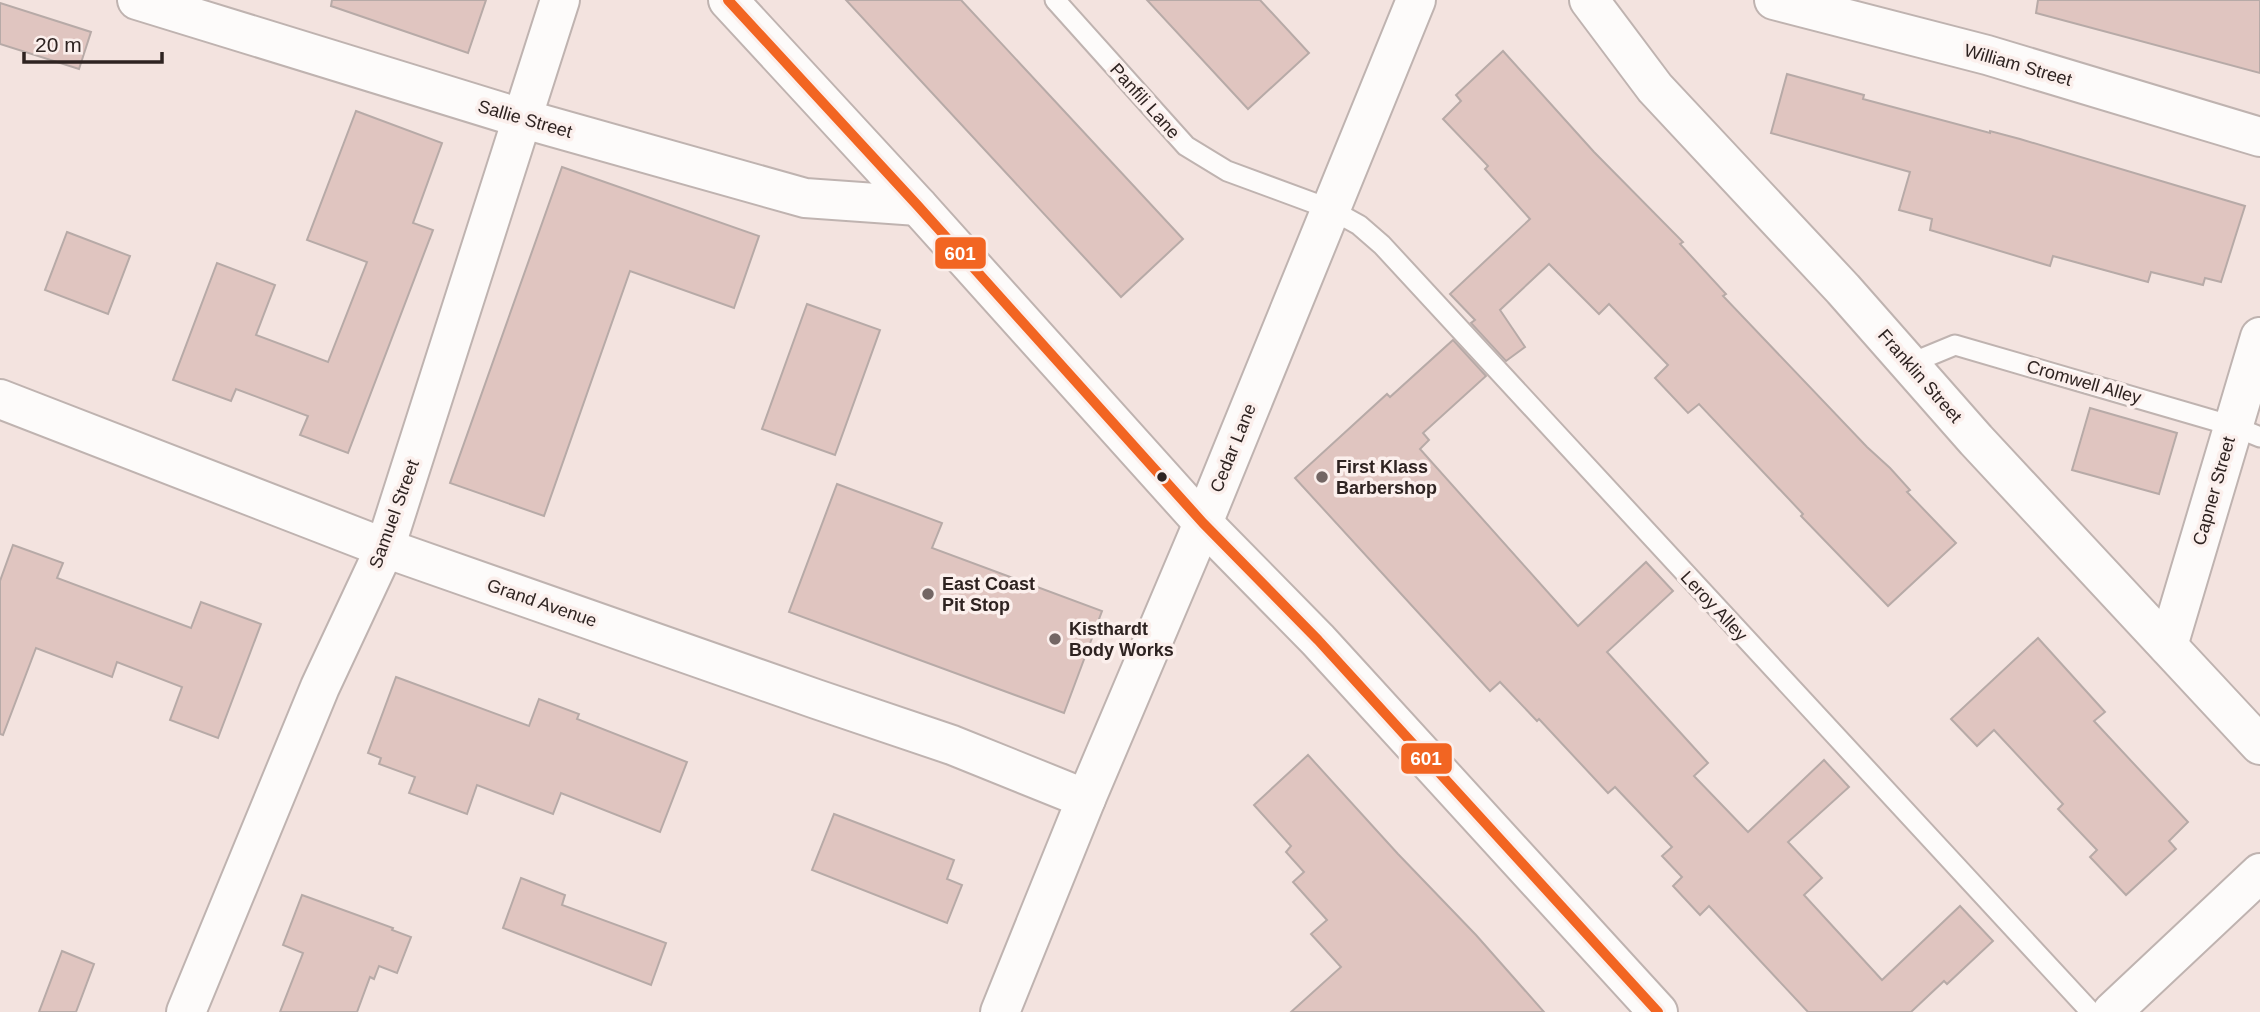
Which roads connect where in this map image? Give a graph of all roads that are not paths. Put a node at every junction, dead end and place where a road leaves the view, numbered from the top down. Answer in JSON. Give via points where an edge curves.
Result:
{"nodes":[{"id":1,"x":560,"y":0,"type":"edge"},
{"id":2,"x":728,"y":0,"type":"edge"},
{"id":3,"x":1055,"y":0,"type":"edge"},
{"id":4,"x":1416,"y":0,"type":"edge"},
{"id":5,"x":1589,"y":0,"type":"edge"},
{"id":6,"x":1774,"y":0,"type":"edge"},
{"id":7,"x":153,"y":2,"type":"edge"},
{"id":8,"x":524,"y":119,"type":"junction"},
{"id":9,"x":2260,"y":138,"type":"edge"},
{"id":10,"x":918,"y":206,"type":"junction"},
{"id":11,"x":1330,"y":209,"type":"junction"},
{"id":12,"x":2260,"y":337,"type":"edge"},
{"id":13,"x":1909,"y":364,"type":"junction"},
{"id":14,"x":0,"y":399,"type":"edge"},
{"id":15,"x":2247,"y":431,"type":"edge"},
{"id":16,"x":1203,"y":523,"type":"junction"},
{"id":17,"x":385,"y":548,"type":"junction"},
{"id":18,"x":2168,"y":646,"type":"junction"},
{"id":19,"x":2259,"y":742,"type":"edge"},
{"id":20,"x":1086,"y":799,"type":"junction"},
{"id":21,"x":2260,"y":873,"type":"edge"},
{"id":22,"x":186,"y":1012,"type":"edge"},
{"id":23,"x":1000,"y":1012,"type":"edge"},
{"id":24,"x":1658,"y":1012,"type":"edge"},
{"id":25,"x":2091,"y":1012,"type":"edge"},
{"id":26,"x":2112,"y":1012,"type":"edge"}],
"edges":[{"from":1,"to":8,"type":"street","name":"Samuel Street"},
{"from":2,"to":10,"type":"street"},
{"from":3,"to":11,"type":"lane","name":"Panfili Lane","via":[[1185,146],[1227,171]]},
{"from":4,"to":11,"type":"street","name":"Cedar Lane"},
{"from":5,"to":13,"type":"street","name":"Franklin Street","via":[[1655,88]]},
{"from":6,"to":9,"type":"street","name":"William Street","via":[[1987,55]]},
{"from":7,"to":8,"type":"street","name":"Sallie Street"},
{"from":8,"to":10,"type":"street","name":"Sallie Street","via":[[805,198]]},
{"from":8,"to":17,"type":"street","name":"Samuel Street"},
{"from":10,"to":16,"type":"street"},
{"from":11,"to":16,"type":"street","name":"Cedar Lane"},
{"from":11,"to":25,"type":"lane","name":"Leroy Alley","via":[[1359,225],[1382,246]]},
{"from":12,"to":15,"type":"street","name":"Capner Street"},
{"from":13,"to":15,"type":"lane","name":"Cromwell Alley","via":[[1955,345]]},
{"from":13,"to":18,"type":"street","name":"Franklin Street"},
{"from":14,"to":17,"type":"street","name":"Grand Avenue"},
{"from":15,"to":18,"type":"street","name":"Capner Street"},
{"from":16,"to":20,"type":"street","name":"Cedar Lane"},
{"from":16,"to":24,"type":"street","via":[[1318,640]]},
{"from":17,"to":20,"type":"street","name":"Grand Avenue","via":[[952,745]]},
{"from":17,"to":22,"type":"street","name":"Samuel Street","via":[[320,687]]},
{"from":18,"to":19,"type":"street","name":"Franklin Street"},
{"from":20,"to":23,"type":"street","name":"Cedar Lane"},
{"from":21,"to":26,"type":"street"}]}
